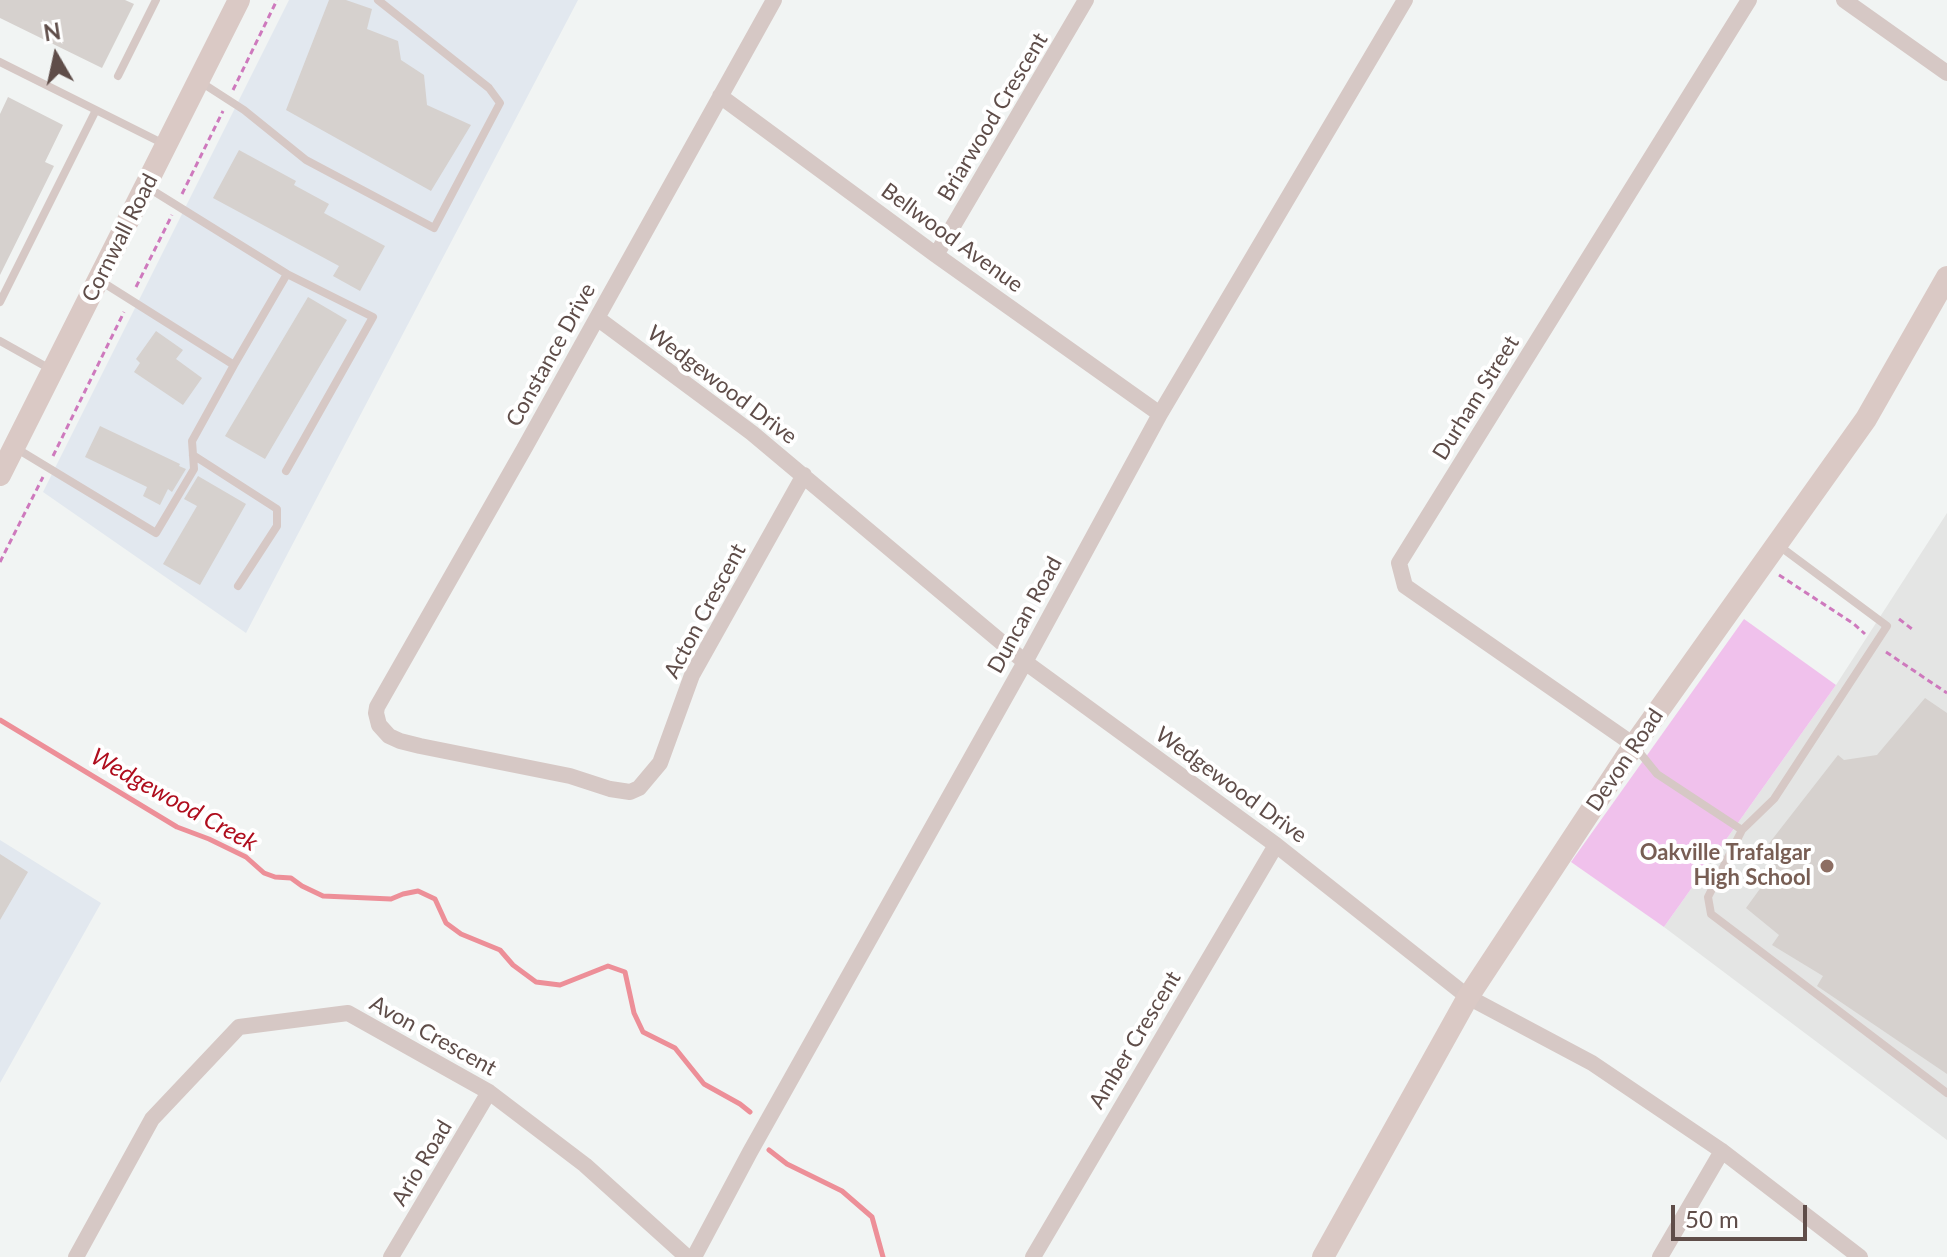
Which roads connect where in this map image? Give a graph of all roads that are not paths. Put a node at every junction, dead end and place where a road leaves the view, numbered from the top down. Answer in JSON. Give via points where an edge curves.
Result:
{"nodes":[{"id":1,"x":156,"y":0,"type":"edge"},
{"id":2,"x":239,"y":0,"type":"edge"},
{"id":3,"x":378,"y":0,"type":"edge"},
{"id":4,"x":774,"y":0,"type":"edge"},
{"id":5,"x":1086,"y":0,"type":"edge"},
{"id":6,"x":1405,"y":0,"type":"edge"},
{"id":7,"x":1749,"y":0,"type":"edge"},
{"id":8,"x":1844,"y":0,"type":"edge"},
{"id":9,"x":0,"y":62,"type":"edge"},
{"id":10,"x":1947,"y":73,"type":"edge"},
{"id":11,"x":118,"y":76,"type":"dead end"},
{"id":12,"x":198,"y":81,"type":"junction"},
{"id":13,"x":720,"y":96,"type":"junction"},
{"id":14,"x":96,"y":110,"type":"junction"},
{"id":15,"x":166,"y":144,"type":"junction"},
{"id":16,"x":146,"y":186,"type":"junction"},
{"id":17,"x":936,"y":255,"type":"junction"},
{"id":18,"x":287,"y":274,"type":"junction"},
{"id":19,"x":1947,"y":277,"type":"edge"},
{"id":20,"x":99,"y":279,"type":"junction"},
{"id":21,"x":0,"y":302,"type":"edge"},
{"id":22,"x":597,"y":318,"type":"junction"},
{"id":23,"x":0,"y":341,"type":"edge"},
{"id":24,"x":234,"y":365,"type":"junction"},
{"id":25,"x":53,"y":370,"type":"junction"},
{"id":26,"x":1160,"y":414,"type":"junction"},
{"id":27,"x":14,"y":447,"type":"junction"},
{"id":28,"x":193,"y":455,"type":"junction"},
{"id":29,"x":286,"y":471,"type":"dead end"},
{"id":30,"x":0,"y":475,"type":"edge"},
{"id":31,"x":804,"y":475,"type":"junction"},
{"id":32,"x":1777,"y":545,"type":"junction"},
{"id":33,"x":238,"y":586,"type":"dead end"},
{"id":34,"x":1025,"y":662,"type":"junction"},
{"id":35,"x":384,"y":731,"type":"joint"},
{"id":36,"x":1634,"y":745,"type":"junction"},
{"id":37,"x":1742,"y":830,"type":"junction"},
{"id":38,"x":1276,"y":845,"type":"junction"},
{"id":39,"x":1468,"y":997,"type":"junction"},
{"id":40,"x":489,"y":1092,"type":"junction"},
{"id":41,"x":1947,"y":1093,"type":"edge"},
{"id":42,"x":1722,"y":1151,"type":"junction"},
{"id":43,"x":76,"y":1257,"type":"edge"},
{"id":44,"x":391,"y":1257,"type":"edge"},
{"id":45,"x":687,"y":1257,"type":"edge"},
{"id":46,"x":694,"y":1257,"type":"edge"},
{"id":47,"x":1033,"y":1257,"type":"edge"},
{"id":48,"x":1323,"y":1257,"type":"edge"},
{"id":49,"x":1660,"y":1257,"type":"edge"},
{"id":50,"x":1860,"y":1257,"type":"edge"}],
"edges":[{"from":1,"to":11,"type":"lane"},
{"from":2,"to":12,"type":"street","name":"Cornwall Road"},
{"from":3,"to":12,"type":"lane","via":[[489,88],[500,103],[434,228],[306,160]]},
{"from":4,"to":13,"type":"street","name":"Constance Drive"},
{"from":5,"to":17,"type":"street","name":"Briarwood Crescent"},
{"from":6,"to":26,"type":"street","name":"Duncan Road"},
{"from":7,"to":36,"type":"street","name":"Durham Street","via":[[1399,563],[1405,586]]},
{"from":8,"to":10,"type":"street"},
{"from":9,"to":14,"type":"lane"},
{"from":12,"to":15,"type":"street","name":"Cornwall Road"},
{"from":13,"to":17,"type":"street","name":"Bellwood Avenue"},
{"from":13,"to":22,"type":"street","name":"Constance Drive"},
{"from":14,"to":15,"type":"lane"},
{"from":14,"to":21,"type":"lane"},
{"from":15,"to":16,"type":"street","name":"Cornwall Road"},
{"from":16,"to":18,"type":"lane"},
{"from":16,"to":20,"type":"street","name":"Cornwall Road"},
{"from":17,"to":26,"type":"street","name":"Bellwood Avenue"},
{"from":18,"to":24,"type":"lane"},
{"from":18,"to":29,"type":"lane","via":[[373,317]]},
{"from":19,"to":32,"type":"street","name":"Devon Road","via":[[1866,419]]},
{"from":20,"to":24,"type":"lane"},
{"from":20,"to":25,"type":"street","name":"Cornwall Road"},
{"from":22,"to":31,"type":"street","name":"Wedgewood Drive"},
{"from":22,"to":35,"type":"street","name":"Constance Drive","via":[[377,707]]},
{"from":23,"to":25,"type":"lane"},
{"from":24,"to":28,"type":"lane","via":[[192,441]]},
{"from":25,"to":27,"type":"street","name":"Cornwall Road"},
{"from":26,"to":34,"type":"street","name":"Duncan Road"},
{"from":27,"to":28,"type":"lane","via":[[156,533],[194,469]]},
{"from":27,"to":30,"type":"street","name":"Cornwall Road"},
{"from":28,"to":33,"type":"lane","via":[[277,509],[277,526]]},
{"from":31,"to":34,"type":"street","name":"Wedgewood Drive"},
{"from":31,"to":35,"type":"street","name":"Acton Crescent","via":[[692,675],[660,763],[639,788],[610,789],[410,744]]},
{"from":32,"to":36,"type":"street","name":"Devon Road"},
{"from":32,"to":37,"type":"lane","via":[[1887,626],[1774,799]]},
{"from":34,"to":38,"type":"street","name":"Wedgewood Drive"},
{"from":34,"to":46,"type":"street","name":"Duncan Road"},
{"from":36,"to":37,"type":"lane","via":[[1657,774]]},
{"from":36,"to":39,"type":"street","name":"Devon Road"},
{"from":37,"to":41,"type":"lane","via":[[1708,897],[1711,914]]},
{"from":38,"to":39,"type":"street","name":"Wedgewood Drive"},
{"from":38,"to":47,"type":"street","name":"Amber Crescent"},
{"from":39,"to":42,"type":"street","name":"Wedgewood Drive","via":[[1592,1063]]},
{"from":39,"to":48,"type":"street","name":"Devon Road"},
{"from":40,"to":43,"type":"street","name":"Avon Crescent","via":[[348,1013],[239,1027],[152,1119]]},
{"from":40,"to":44,"type":"street","name":"Ario Road"},
{"from":40,"to":45,"type":"street","name":"Avon Crescent","via":[[585,1165]]},
{"from":42,"to":49,"type":"street"},
{"from":42,"to":50,"type":"street","name":"Wedgewood Drive"}]}
